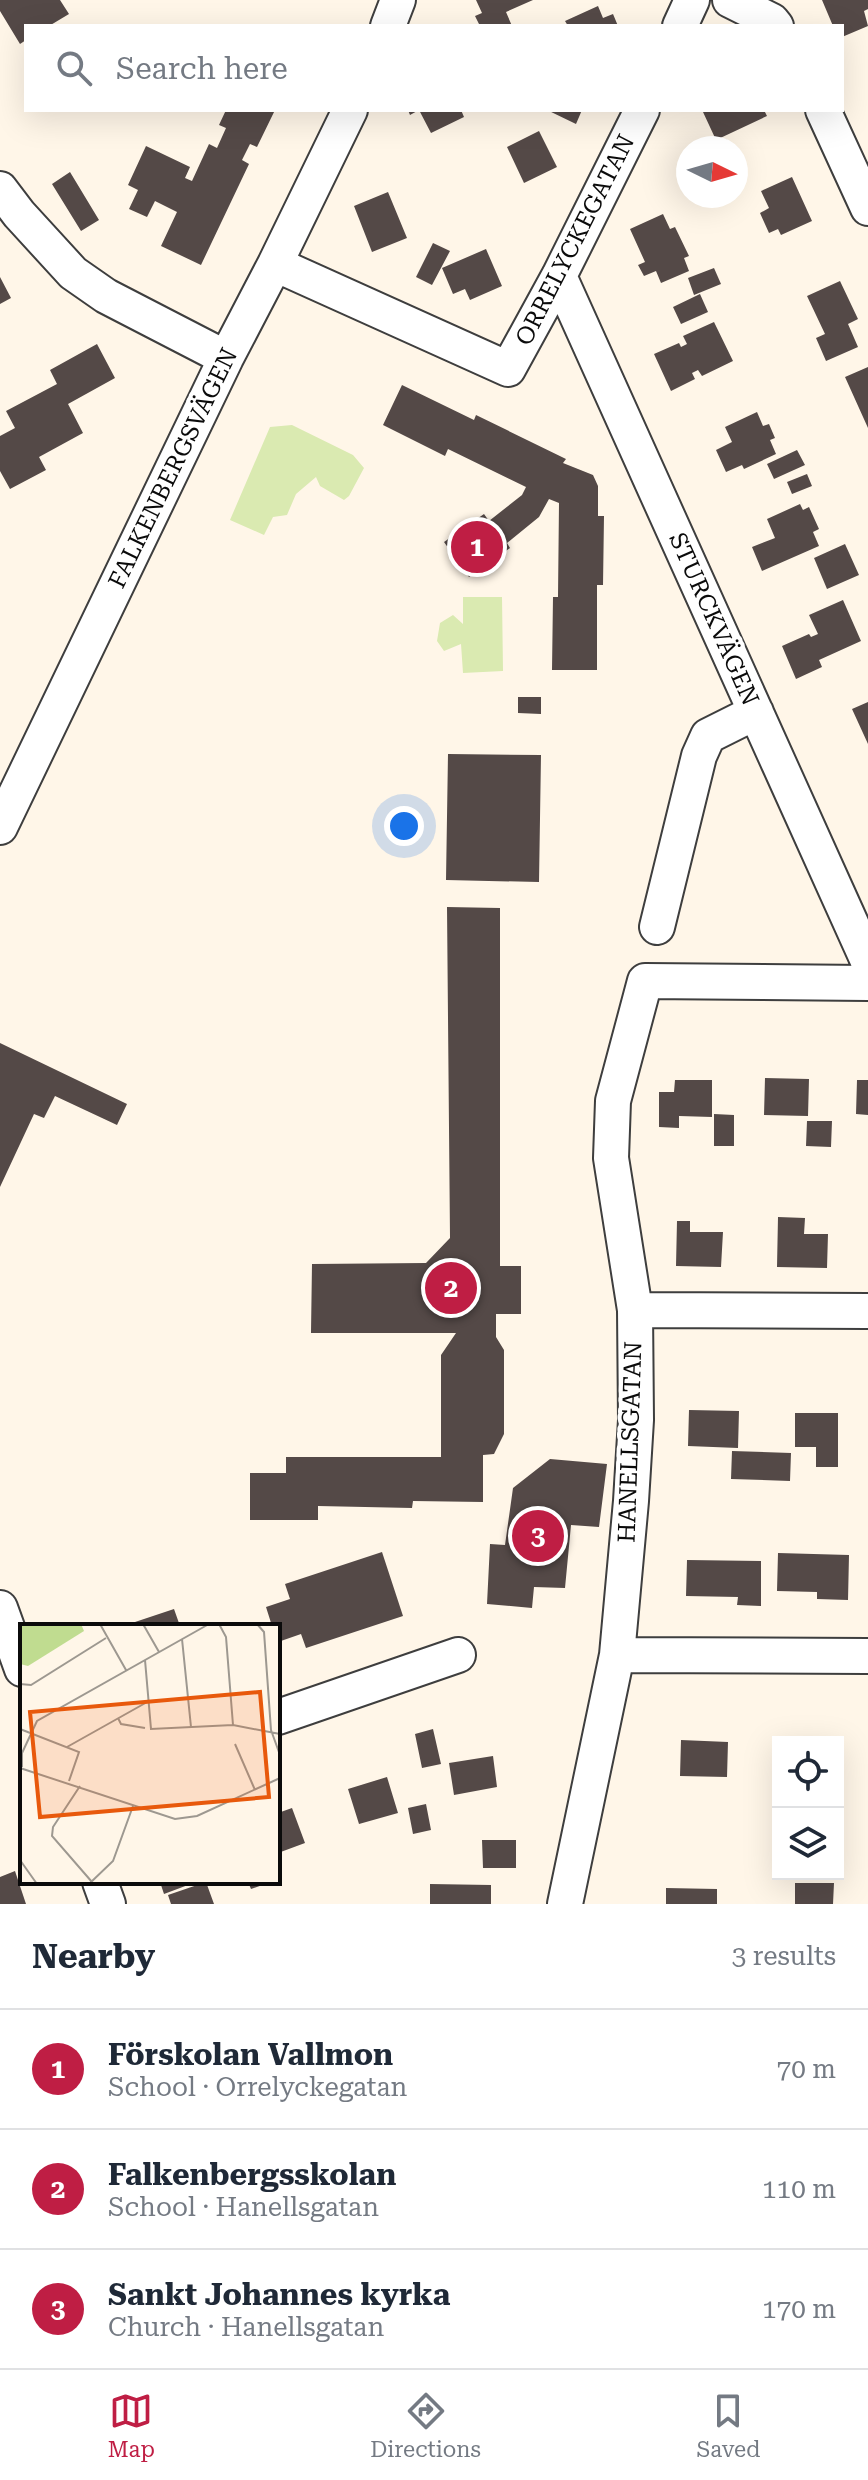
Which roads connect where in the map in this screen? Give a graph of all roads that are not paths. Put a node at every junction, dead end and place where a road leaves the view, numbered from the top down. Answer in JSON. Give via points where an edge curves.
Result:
{"nodes":[{"id":1,"x":398,"y":0,"type":"edge"},
{"id":2,"x":692,"y":0,"type":"edge"},
{"id":3,"x":730,"y":0,"type":"edge"},
{"id":4,"x":389,"y":24,"type":"edge"},
{"id":5,"x":681,"y":24,"type":"edge"},
{"id":6,"x":774,"y":24,"type":"edge"},
{"id":7,"x":349,"y":112,"type":"edge"},
{"id":8,"x":641,"y":112,"type":"edge"},
{"id":9,"x":824,"y":112,"type":"edge"},
{"id":10,"x":0,"y":189,"type":"edge"},
{"id":11,"x":868,"y":208,"type":"edge"},
{"id":12,"x":275,"y":264,"type":"junction"},
{"id":13,"x":559,"y":276,"type":"junction"},
{"id":14,"x":226,"y":358,"type":"junction"},
{"id":15,"x":756,"y":712,"type":"junction"},
{"id":16,"x":12,"y":768,"type":"edge"},
{"id":17,"x":0,"y":827,"type":"edge"},
{"id":18,"x":657,"y":927,"type":"dead end"},
{"id":19,"x":868,"y":961,"type":"edge"},
{"id":20,"x":868,"y":983,"type":"edge"},
{"id":21,"x":635,"y":1310,"type":"junction"},
{"id":22,"x":868,"y":1311,"type":"edge"},
{"id":23,"x":0,"y":1608,"type":"edge"},
{"id":24,"x":458,"y":1655,"type":"dead end"},
{"id":25,"x":617,"y":1655,"type":"junction"},
{"id":26,"x":868,"y":1656,"type":"edge"},
{"id":27,"x":20,"y":1663,"type":"edge"},
{"id":28,"x":280,"y":1716,"type":"edge"},
{"id":29,"x":101,"y":1884,"type":"edge"},
{"id":30,"x":108,"y":1904,"type":"edge"},
{"id":31,"x":565,"y":1904,"type":"edge"}],
"edges":[{"from":1,"to":4,"type":"street"},
{"from":2,"to":5,"type":"street"},
{"from":3,"to":6,"type":"street"},
{"from":7,"to":12,"type":"street","name":"FALKENBERGSVÄGEN"},
{"from":8,"to":13,"type":"street","name":"ORRELYCKEGATAN"},
{"from":9,"to":11,"type":"street"},
{"from":10,"to":14,"type":"street","via":[[73,273],[106,296]]},
{"from":12,"to":13,"type":"street","name":"ORRELYCKEGATAN","via":[[508,369]]},
{"from":12,"to":14,"type":"street","name":"FALKENBERGSVÄGEN"},
{"from":13,"to":15,"type":"street","name":"STURCKVÄGEN"},
{"from":14,"to":16,"type":"street","name":"FALKENBERGSVÄGEN"},
{"from":15,"to":18,"type":"street","via":[[708,736]]},
{"from":15,"to":19,"type":"street","name":"STURCKVÄGEN"},
{"from":16,"to":17,"type":"street","name":"FALKENBERGSVÄGEN"},
{"from":20,"to":21,"type":"street","name":"HANELLSGATAN","via":[[645,981],[613,1101],[611,1158]]},
{"from":21,"to":22,"type":"street"},
{"from":21,"to":25,"type":"street","name":"HANELLSGATAN","via":[[636,1420]]},
{"from":23,"to":27,"type":"street"},
{"from":24,"to":28,"type":"street"},
{"from":25,"to":26,"type":"street"},
{"from":25,"to":31,"type":"street","name":"HANELLSGATAN"},
{"from":29,"to":30,"type":"street"}]}
